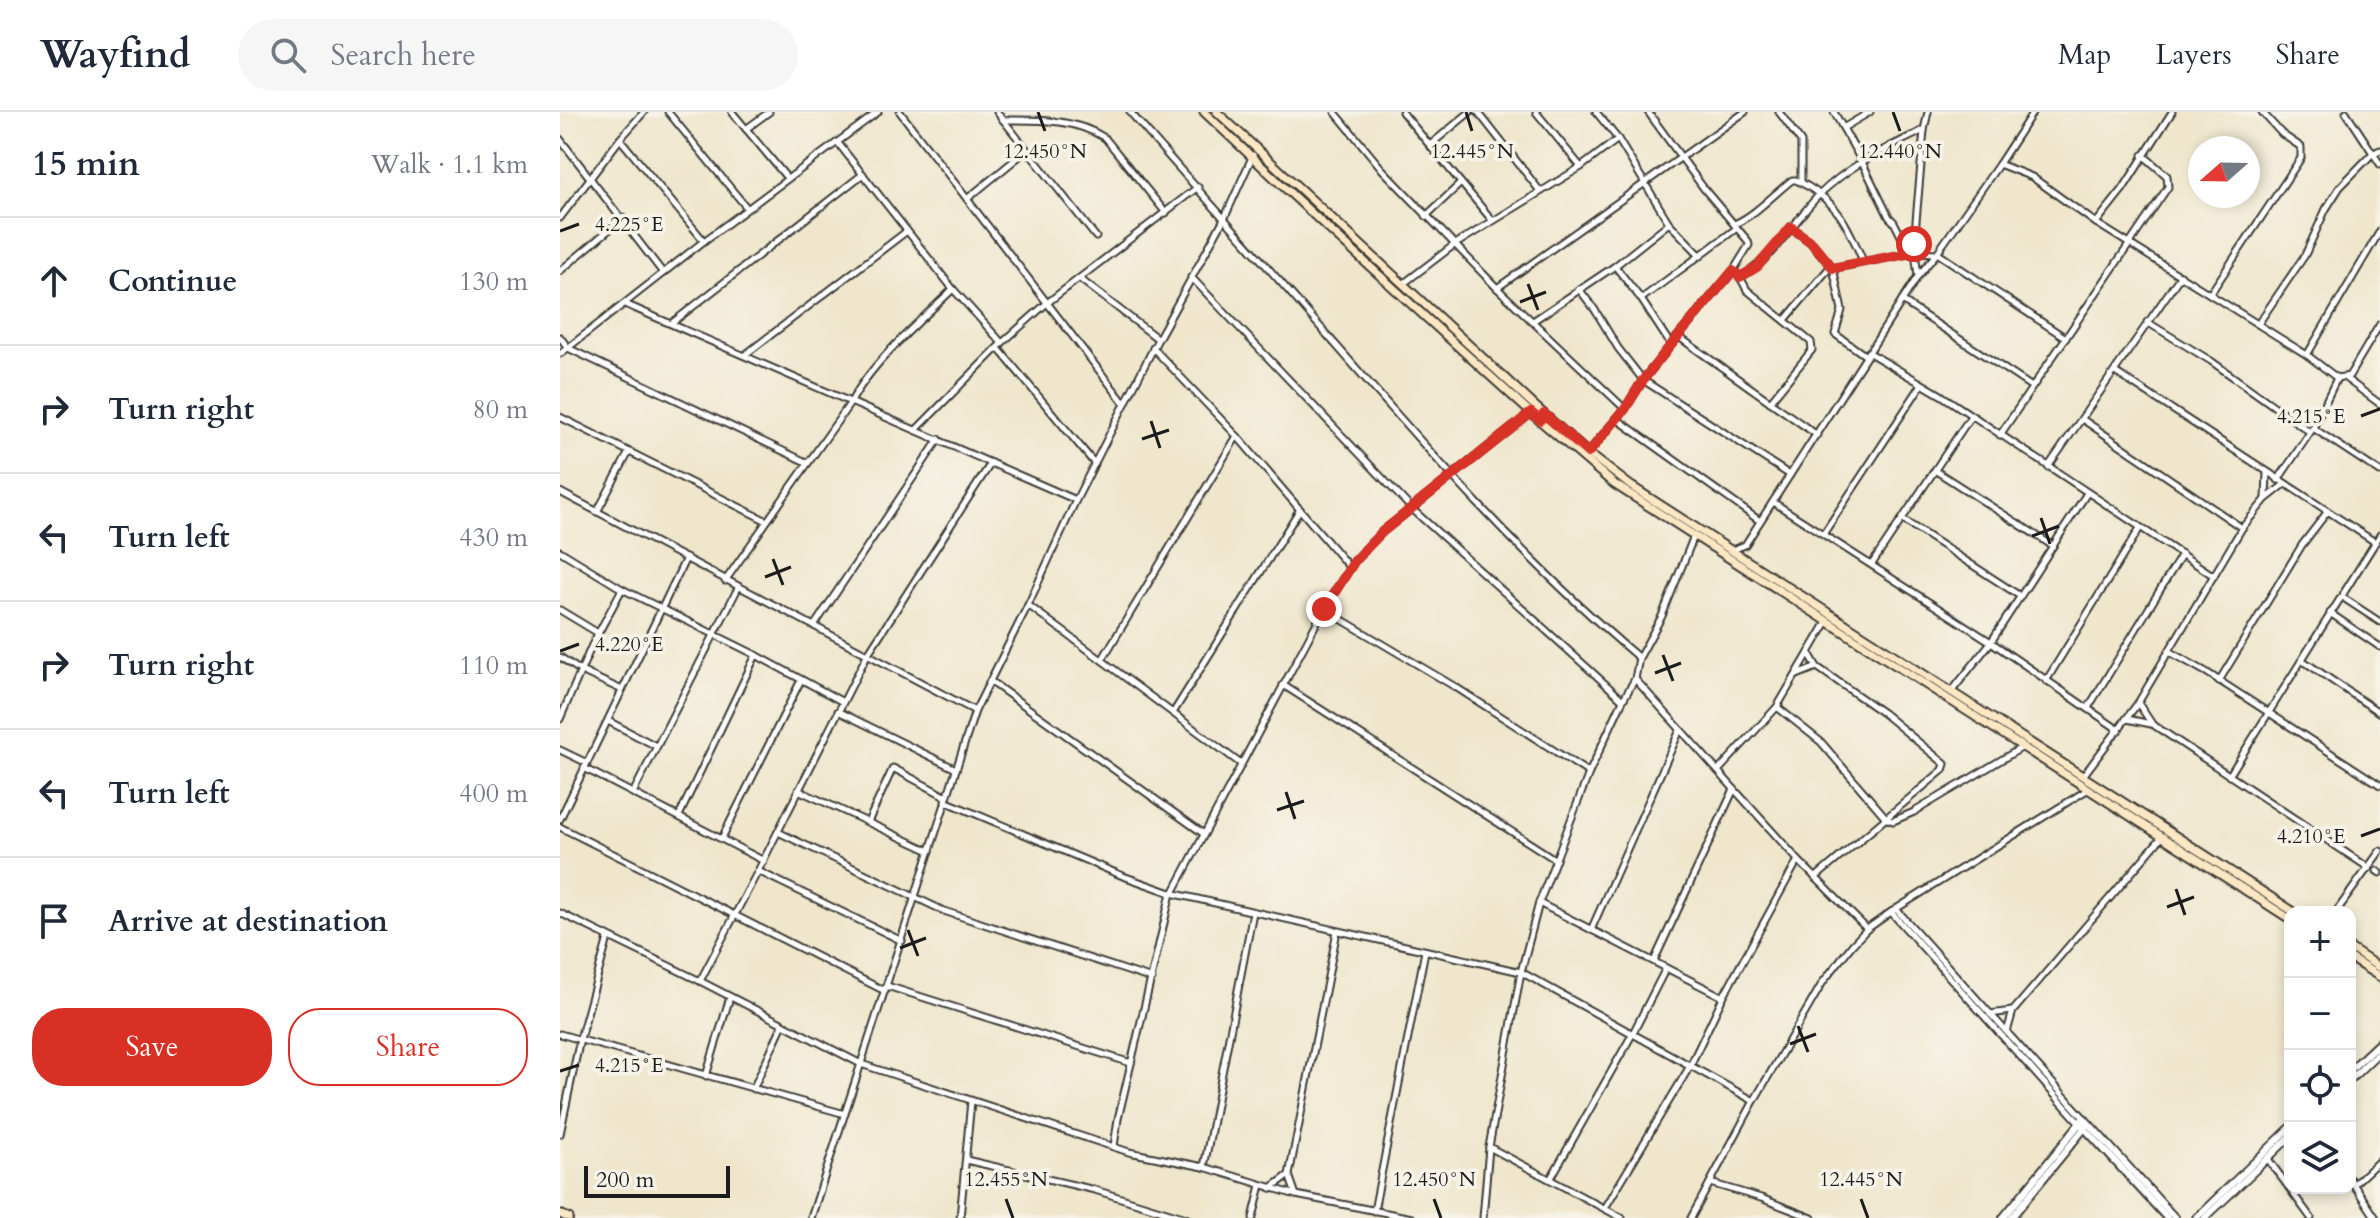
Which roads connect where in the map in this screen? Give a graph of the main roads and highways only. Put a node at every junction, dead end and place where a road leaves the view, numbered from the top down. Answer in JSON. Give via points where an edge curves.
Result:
{"nodes":[{"id":1,"x":1204,"y":112,"type":"edge"},
{"id":2,"x":1217,"y":112,"type":"edge"},
{"id":3,"x":1255,"y":153,"type":"junction"},
{"id":4,"x":1542,"y":417,"type":"junction"},
{"id":5,"x":1800,"y":599,"type":"junction"},
{"id":6,"x":2285,"y":906,"type":"edge"},
{"id":7,"x":2284,"y":915,"type":"edge"},
{"id":8,"x":2356,"y":952,"type":"edge"},
{"id":9,"x":2356,"y":962,"type":"edge"},
{"id":10,"x":2380,"y":968,"type":"edge"},
{"id":11,"x":2380,"y":977,"type":"edge"},
{"id":12,"x":560,"y":1214,"type":"edge"},
{"id":13,"x":569,"y":1218,"type":"edge"}],
"edges":[{"from":1,"to":3,"type":"main road"},
{"from":2,"to":3,"type":"main road"},
{"from":3,"to":4,"type":"main road"},
{"from":3,"to":4,"type":"main road","via":[[1332,232],[1531,413]]},
{"from":4,"to":5,"type":"main road","via":[[1631,486]]},
{"from":4,"to":5,"type":"main road","via":[[1614,484]]},
{"from":5,"to":6,"type":"main road"},
{"from":5,"to":7,"type":"main road","via":[[1827,622]]},
{"from":8,"to":10,"type":"main road"},
{"from":9,"to":11,"type":"main road"},
{"from":12,"to":13,"type":"main road"}]}
